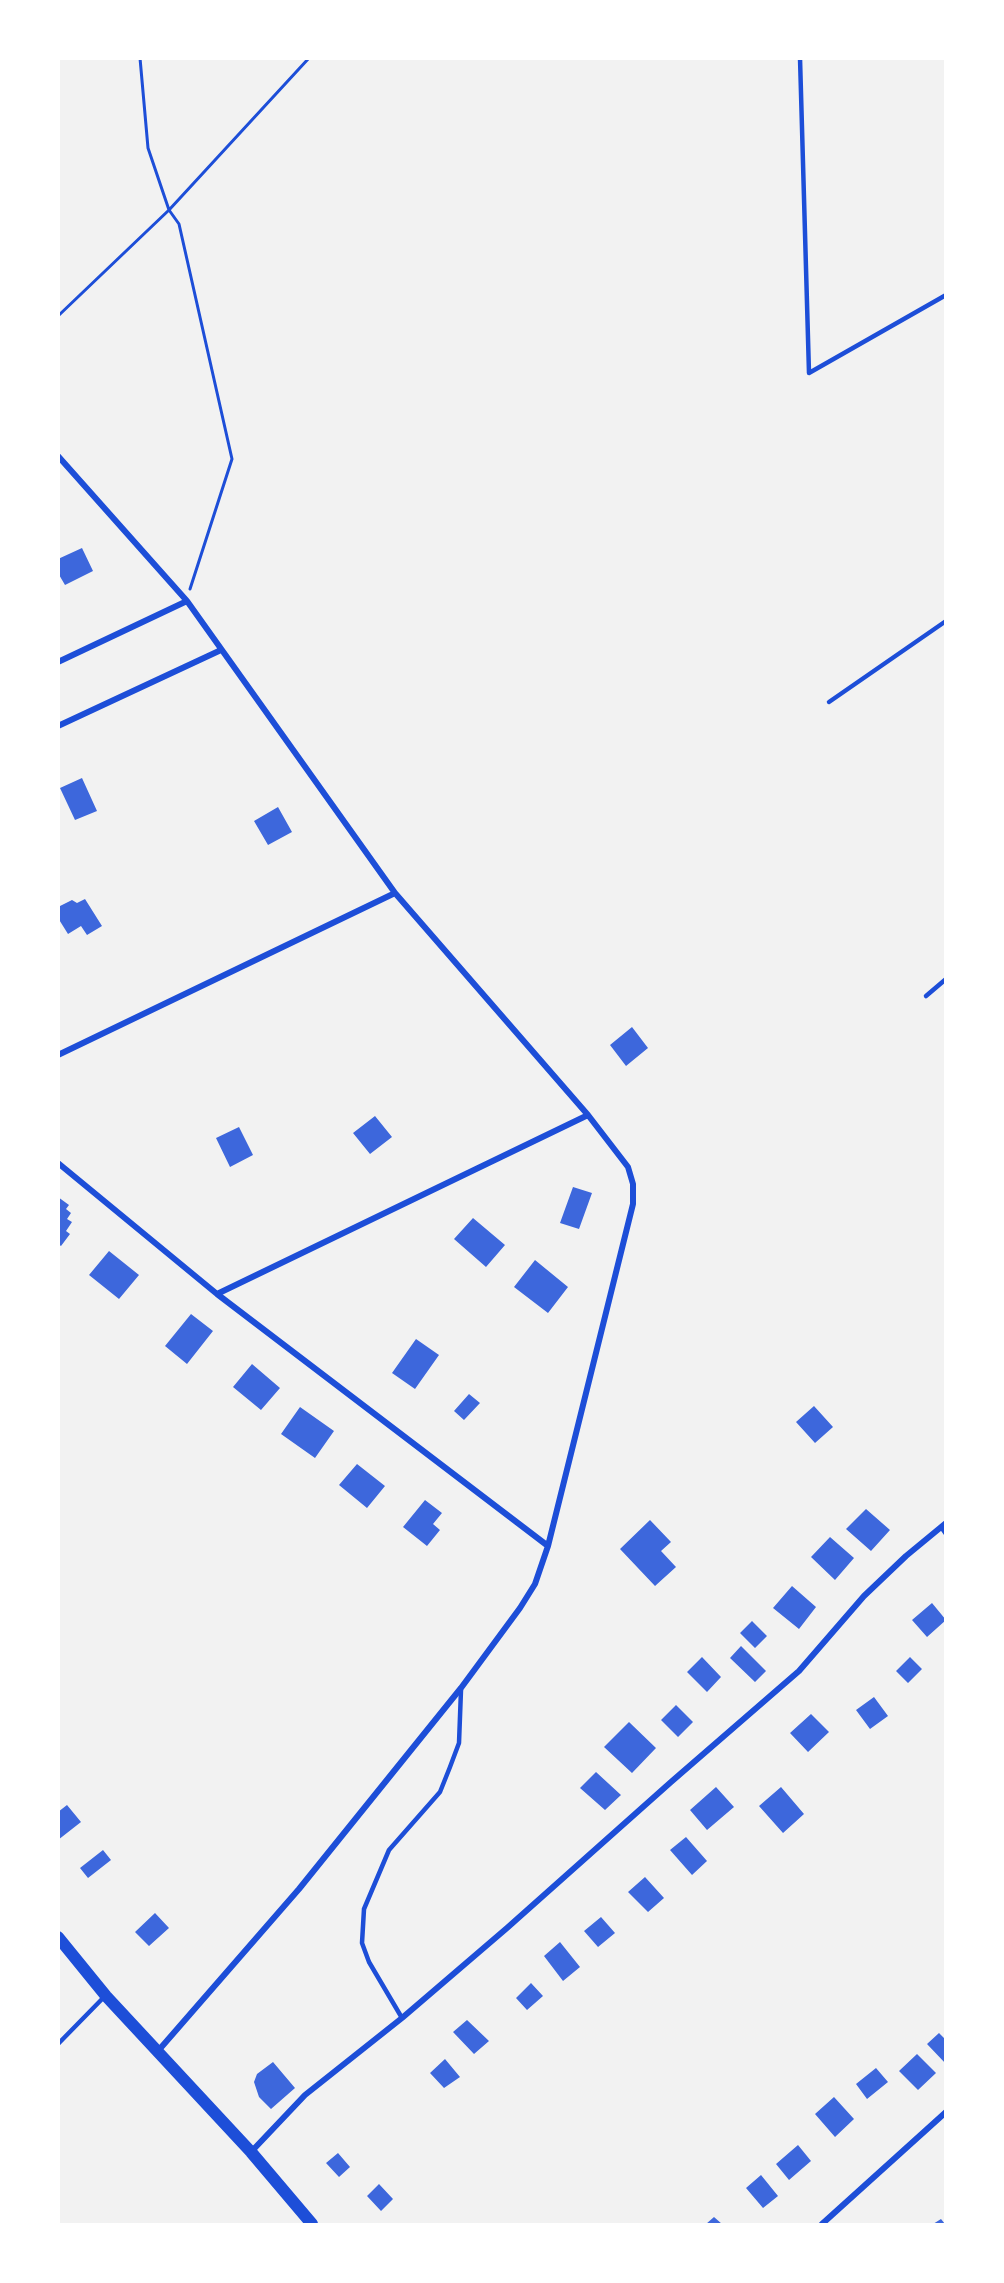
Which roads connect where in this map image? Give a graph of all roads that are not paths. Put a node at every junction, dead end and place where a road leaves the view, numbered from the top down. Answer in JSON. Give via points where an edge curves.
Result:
{"nodes":[{"id":1,"x":801,"y":58,"type":"edge"},
{"id":2,"x":945,"y":295,"type":"edge"},
{"id":3,"x":58,"y":456,"type":"edge"},
{"id":4,"x":187,"y":601,"type":"junction"},
{"id":5,"x":945,"y":621,"type":"edge"},
{"id":6,"x":221,"y":650,"type":"junction"},
{"id":7,"x":58,"y":662,"type":"edge"},
{"id":8,"x":829,"y":702,"type":"dead end"},
{"id":9,"x":58,"y":726,"type":"edge"},
{"id":10,"x":395,"y":893,"type":"junction"},
{"id":11,"x":945,"y":979,"type":"edge"},
{"id":12,"x":926,"y":996,"type":"dead end"},
{"id":13,"x":58,"y":1055,"type":"edge"},
{"id":14,"x":588,"y":1115,"type":"junction"},
{"id":15,"x":58,"y":1162,"type":"edge"},
{"id":16,"x":217,"y":1294,"type":"junction"},
{"id":17,"x":943,"y":1525,"type":"edge"},
{"id":18,"x":945,"y":1534,"type":"edge"},
{"id":19,"x":549,"y":1546,"type":"junction"},
{"id":20,"x":461,"y":1688,"type":"junction"},
{"id":21,"x":58,"y":1937,"type":"edge"},
{"id":22,"x":106,"y":1996,"type":"junction"},
{"id":23,"x":402,"y":2018,"type":"junction"},
{"id":24,"x":58,"y":2044,"type":"edge"},
{"id":25,"x":158,"y":2051,"type":"junction"},
{"id":26,"x":945,"y":2112,"type":"edge"},
{"id":27,"x":251,"y":2152,"type":"junction"},
{"id":28,"x":312,"y":2224,"type":"edge"},
{"id":29,"x":822,"y":2224,"type":"edge"}],
"edges":[{"from":1,"to":2,"type":"lane","via":[[809,373]]},
{"from":3,"to":4,"type":"street"},
{"from":4,"to":6,"type":"street"},
{"from":4,"to":7,"type":"street"},
{"from":5,"to":8,"type":"lane"},
{"from":6,"to":9,"type":"street"},
{"from":6,"to":10,"type":"street"},
{"from":10,"to":13,"type":"street"},
{"from":10,"to":14,"type":"street"},
{"from":11,"to":12,"type":"lane"},
{"from":14,"to":16,"type":"street"},
{"from":14,"to":19,"type":"street","via":[[628,1167],[633,1204]]},
{"from":15,"to":16,"type":"street"},
{"from":16,"to":19,"type":"street"},
{"from":17,"to":18,"type":"lane"},
{"from":17,"to":23,"type":"street","via":[[864,1596],[799,1671]]},
{"from":19,"to":20,"type":"street","via":[[535,1584]]},
{"from":20,"to":23,"type":"lane","via":[[459,1743],[440,1792],[389,1850],[364,1909],[362,1942],[369,1962]]},
{"from":20,"to":25,"type":"street","via":[[299,1889]]},
{"from":21,"to":22,"type":"main road"},
{"from":22,"to":24,"type":"lane"},
{"from":22,"to":25,"type":"main road"},
{"from":23,"to":27,"type":"street","via":[[305,2095]]},
{"from":25,"to":27,"type":"main road"},
{"from":26,"to":29,"type":"street"},
{"from":27,"to":28,"type":"main road"}]}
